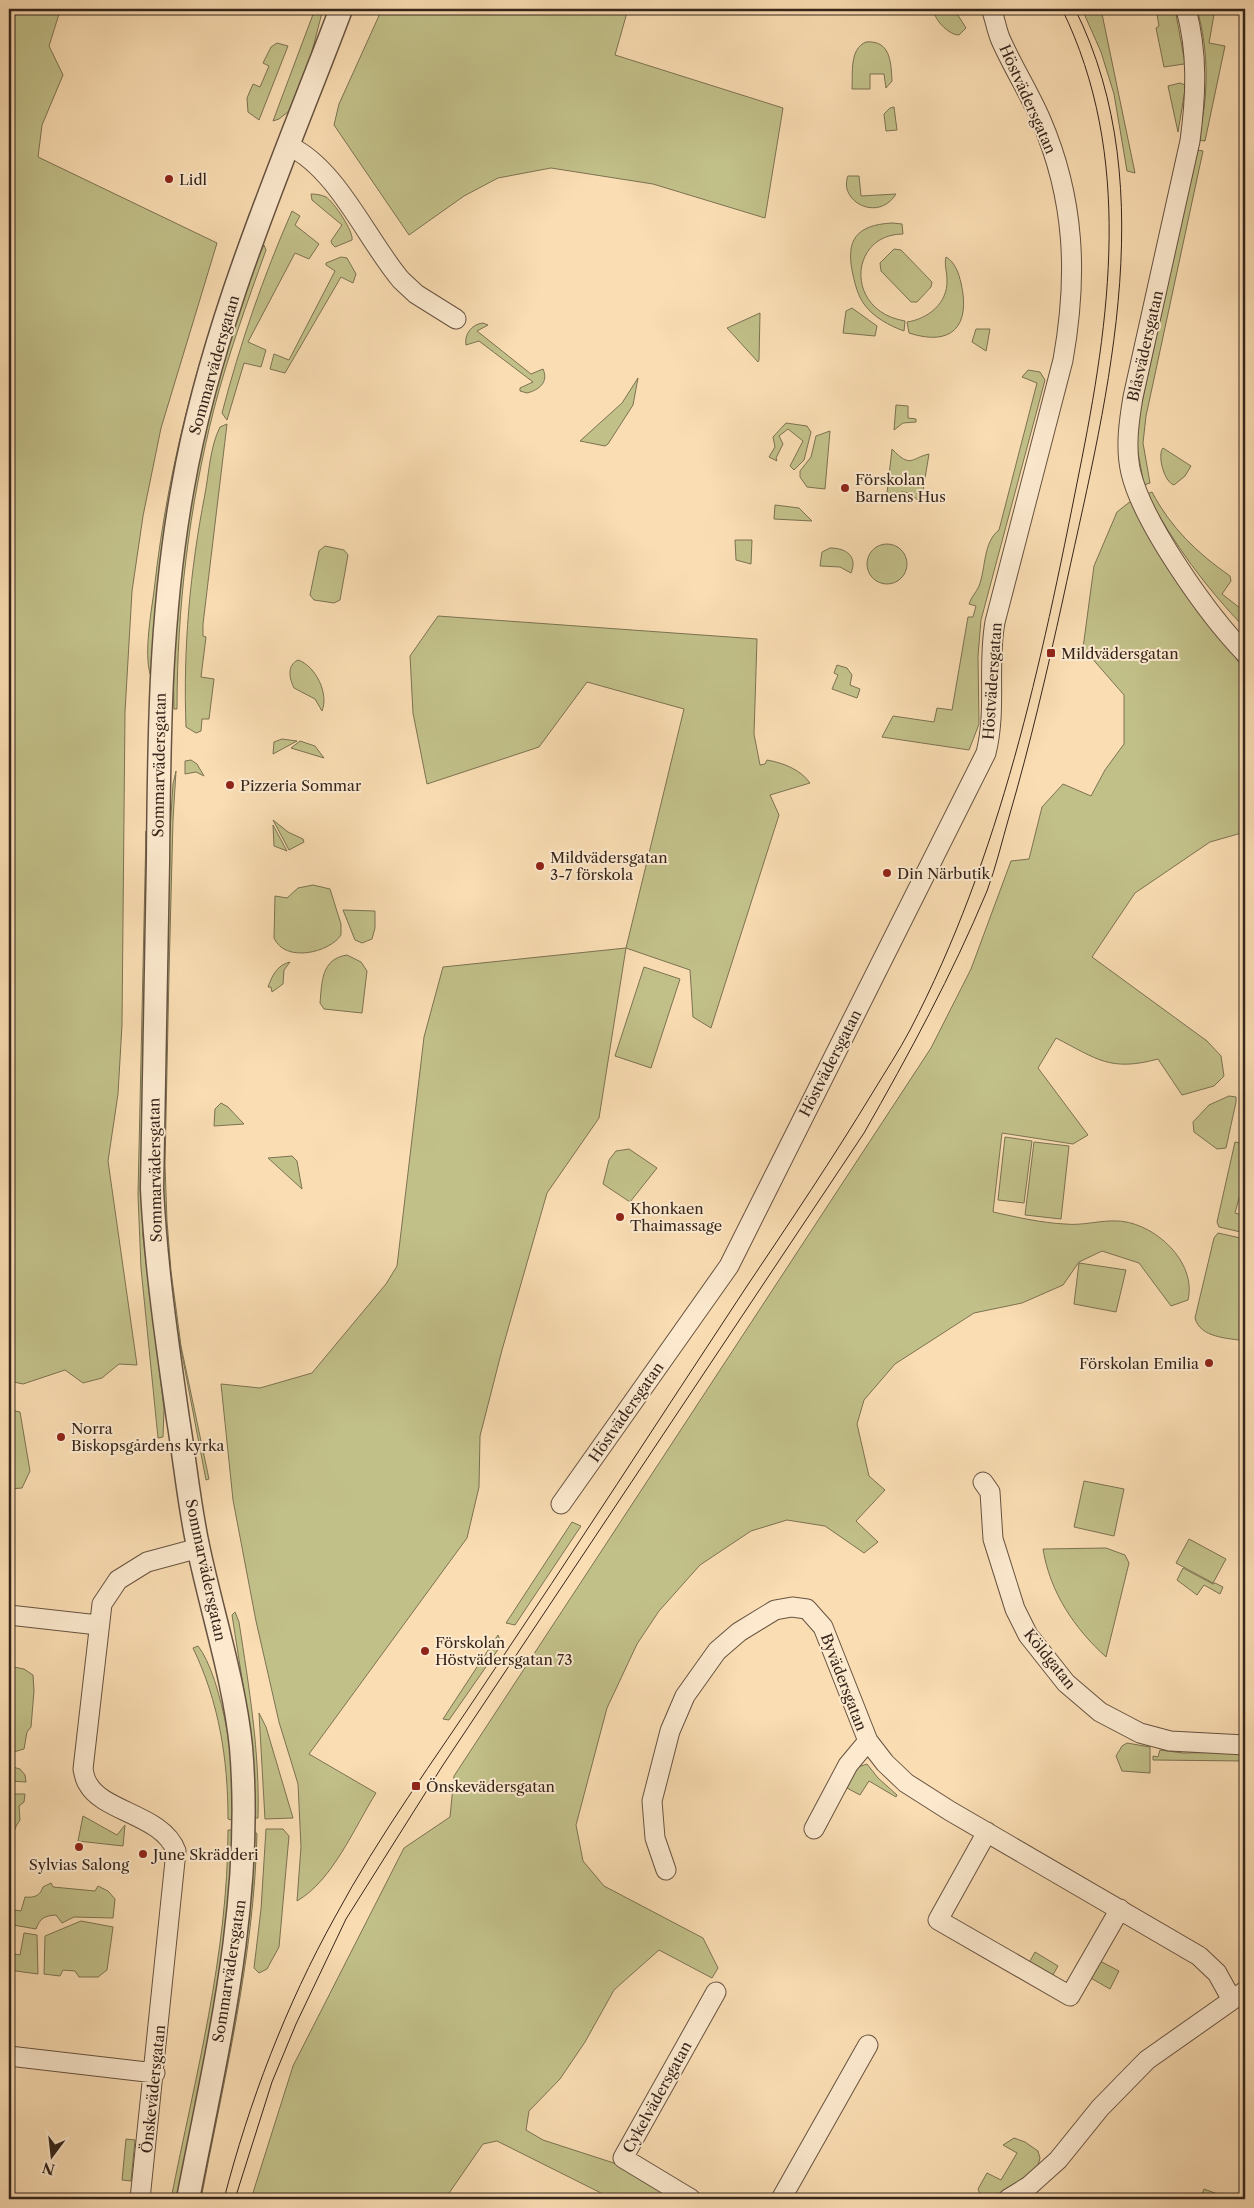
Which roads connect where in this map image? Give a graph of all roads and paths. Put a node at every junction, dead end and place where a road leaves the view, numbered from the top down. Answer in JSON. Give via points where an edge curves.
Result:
{"nodes":[{"id":1,"x":341,"y":9,"type":"edge"},
{"id":2,"x":1186,"y":9,"type":"edge"},
{"id":3,"x":994,"y":10,"type":"edge"},
{"id":4,"x":289,"y":146,"type":"junction"},
{"id":5,"x":456,"y":319,"type":"dead end"},
{"id":6,"x":1245,"y":653,"type":"edge"},
{"id":7,"x":983,"y":1482,"type":"dead end"},
{"id":8,"x":561,"y":1504,"type":"dead end"},
{"id":9,"x":199,"y":1548,"type":"junction"},
{"id":10,"x":9,"y":1615,"type":"edge"},
{"id":11,"x":98,"y":1625,"type":"junction"},
{"id":12,"x":868,"y":1741,"type":"junction"},
{"id":13,"x":1245,"y":1745,"type":"edge"},
{"id":14,"x":814,"y":1829,"type":"dead end"},
{"id":15,"x":987,"y":1832,"type":"junction"},
{"id":16,"x":666,"y":1870,"type":"dead end"},
{"id":17,"x":1120,"y":1909,"type":"junction"},
{"id":18,"x":716,"y":1992,"type":"dead end"},
{"id":19,"x":1239,"y":1996,"type":"edge"},
{"id":20,"x":868,"y":2045,"type":"dead end"},
{"id":21,"x":9,"y":2056,"type":"edge"},
{"id":22,"x":155,"y":2073,"type":"junction"},
{"id":23,"x":140,"y":2199,"type":"edge"},
{"id":24,"x":188,"y":2199,"type":"edge"},
{"id":25,"x":691,"y":2199,"type":"edge"},
{"id":26,"x":781,"y":2199,"type":"edge"},
{"id":27,"x":1008,"y":2199,"type":"edge"}],
"edges":[{"from":1,"to":4,"type":"street","name":"Sommarvädersgatan"},
{"from":2,"to":6,"type":"street","name":"Blåsvädersgatan","via":[[1195,54],[1190,140],[1133,396],[1129,459],[1137,493],[1163,543]]},
{"from":3,"to":8,"type":"street","name":"Höstvädersgatan","via":[[1000,38],[1041,120],[1061,178],[1069,222],[1073,281],[1063,360],[995,622],[991,661],[992,731],[986,753],[729,1266]]},
{"from":4,"to":5,"type":"street","via":[[308,157],[326,175],[402,280],[416,294]]},
{"from":4,"to":9,"type":"street","name":"Sommarvädersgatan","via":[[232,298],[203,396],[174,536],[162,656],[152,1189],[158,1280]]},
{"from":7,"to":13,"type":"street","name":"Köldgatan","via":[[990,1492],[993,1539],[1015,1609],[1028,1635],[1066,1682],[1100,1712],[1140,1733],[1170,1741]]},
{"from":9,"to":11,"type":"street","name":"Önskevädersgatan","via":[[147,1562],[118,1580],[102,1604]]},
{"from":9,"to":24,"type":"street","name":"Sommarvädersgatan","via":[[236,1711],[243,1790],[236,1942]]},
{"from":10,"to":11,"type":"street"},
{"from":11,"to":22,"type":"street","name":"Önskevädersgatan","via":[[83,1769],[87,1784],[96,1794],[161,1831],[174,1844],[176,1852]]},
{"from":12,"to":14,"type":"street","name":"Byvädersgatan","via":[[848,1765]]},
{"from":12,"to":15,"type":"street","name":"Byvädersgatan","via":[[906,1783]]},
{"from":12,"to":16,"type":"street","name":"Byvädersgatan","via":[[822,1627],[807,1609],[775,1610],[758,1620],[717,1651],[684,1696],[670,1730],[652,1801],[655,1838]]},
{"from":15,"to":17,"type":"street","name":"Byvädersgatan"},
{"from":15,"to":17,"type":"street","via":[[938,1920],[1070,1996]]},
{"from":17,"to":19,"type":"street","name":"Byvädersgatan","via":[[1209,1964]]},
{"from":18,"to":25,"type":"street","name":"Cykelvädersgatan","via":[[623,2158]]},
{"from":19,"to":27,"type":"street","via":[[1147,2060],[1111,2096],[1058,2160],[1029,2186]]},
{"from":20,"to":26,"type":"street"},
{"from":21,"to":22,"type":"street"},
{"from":22,"to":23,"type":"street","name":"Önskevädersgatan"}]}
